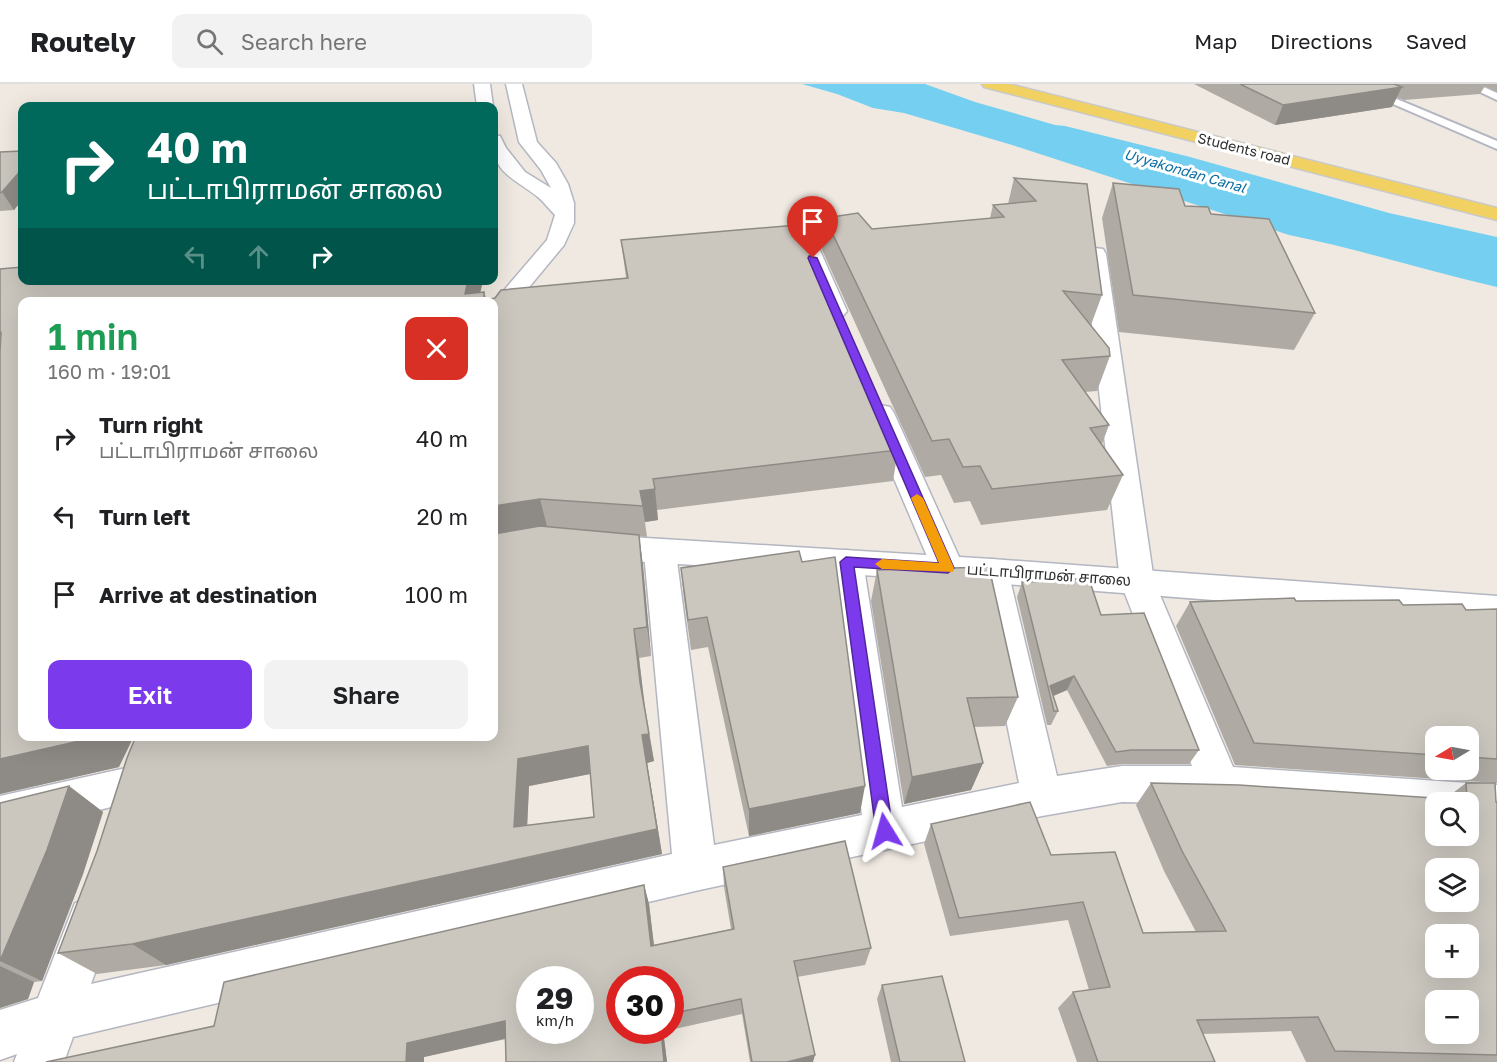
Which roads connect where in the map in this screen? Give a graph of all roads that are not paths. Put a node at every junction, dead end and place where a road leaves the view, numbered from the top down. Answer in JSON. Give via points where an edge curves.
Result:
{"nodes":[{"id":1,"x":482,"y":84,"type":"edge"},
{"id":2,"x":514,"y":84,"type":"edge"},
{"id":3,"x":990,"y":84,"type":"edge"},
{"id":4,"x":1033,"y":84,"type":"edge"},
{"id":5,"x":1352,"y":84,"type":"edge"},
{"id":6,"x":1468,"y":84,"type":"edge"},
{"id":7,"x":1497,"y":97,"type":"edge"},
{"id":8,"x":484,"y":102,"type":"edge"},
{"id":9,"x":1497,"y":145,"type":"edge"},
{"id":10,"x":498,"y":150,"type":"edge"},
{"id":11,"x":1497,"y":200,"type":"edge"},
{"id":12,"x":565,"y":214,"type":"junction"},
{"id":13,"x":1497,"y":214,"type":"edge"},
{"id":14,"x":1092,"y":234,"type":"edge"},
{"id":15,"x":804,"y":237,"type":"edge"},
{"id":16,"x":498,"y":312,"type":"edge"},
{"id":17,"x":845,"y":333,"type":"edge"},
{"id":18,"x":869,"y":387,"type":"edge"},
{"id":19,"x":571,"y":545,"type":"edge"},
{"id":20,"x":660,"y":553,"type":"junction"},
{"id":21,"x":846,"y":562,"type":"junction"},
{"id":22,"x":948,"y":568,"type":"junction"},
{"id":23,"x":992,"y":571,"type":"junction"},
{"id":24,"x":1137,"y":581,"type":"junction"},
{"id":25,"x":1497,"y":609,"type":"edge"},
{"id":26,"x":1220,"y":785,"type":"junction"},
{"id":27,"x":1042,"y":797,"type":"junction"},
{"id":28,"x":1497,"y":804,"type":"edge"},
{"id":29,"x":0,"y":816,"type":"edge"},
{"id":30,"x":121,"y":830,"type":"edge"},
{"id":31,"x":885,"y":831,"type":"junction"},
{"id":32,"x":695,"y":870,"type":"junction"},
{"id":33,"x":103,"y":886,"type":"edge"},
{"id":34,"x":55,"y":1017,"type":"junction"},
{"id":35,"x":0,"y":1035,"type":"edge"},
{"id":36,"x":39,"y":1062,"type":"edge"}],
"edges":[{"from":1,"to":8,"type":"street"},
{"from":2,"to":12,"type":"street","via":[[529,144],[561,188]]},
{"from":3,"to":13,"type":"main road","name":"Students road"},
{"from":4,"to":11,"type":"main road"},
{"from":5,"to":9,"type":"lane"},
{"from":6,"to":7,"type":"lane"},
{"from":10,"to":12,"type":"street","via":[[518,176],[545,193]]},
{"from":12,"to":16,"type":"street","via":[[558,239]]},
{"from":14,"to":24,"type":"street"},
{"from":15,"to":17,"type":"street"},
{"from":18,"to":22,"type":"street"},
{"from":19,"to":20,"type":"street","name":"பட்டாபிராமன் சாலை"},
{"from":20,"to":21,"type":"street","name":"பட்டாபிராமன் சாலை"},
{"from":20,"to":32,"type":"street"},
{"from":21,"to":22,"type":"street","name":"பட்டாபிராமன் சாலை"},
{"from":21,"to":31,"type":"street"},
{"from":22,"to":23,"type":"street","name":"பட்டாபிராமன் சாலை"},
{"from":23,"to":24,"type":"street","name":"பட்டாபிராமன் சாலை"},
{"from":23,"to":27,"type":"street"},
{"from":24,"to":25,"type":"street","name":"பட்டாபிராமன் சாலை"},
{"from":24,"to":26,"type":"street"},
{"from":26,"to":27,"type":"street","via":[[1122,784]]},
{"from":26,"to":28,"type":"street"},
{"from":27,"to":31,"type":"street"},
{"from":29,"to":30,"type":"street","via":[[143,765]]},
{"from":31,"to":32,"type":"street"},
{"from":32,"to":34,"type":"street"},
{"from":33,"to":34,"type":"street"},
{"from":34,"to":35,"type":"street"},
{"from":34,"to":36,"type":"street"}]}
